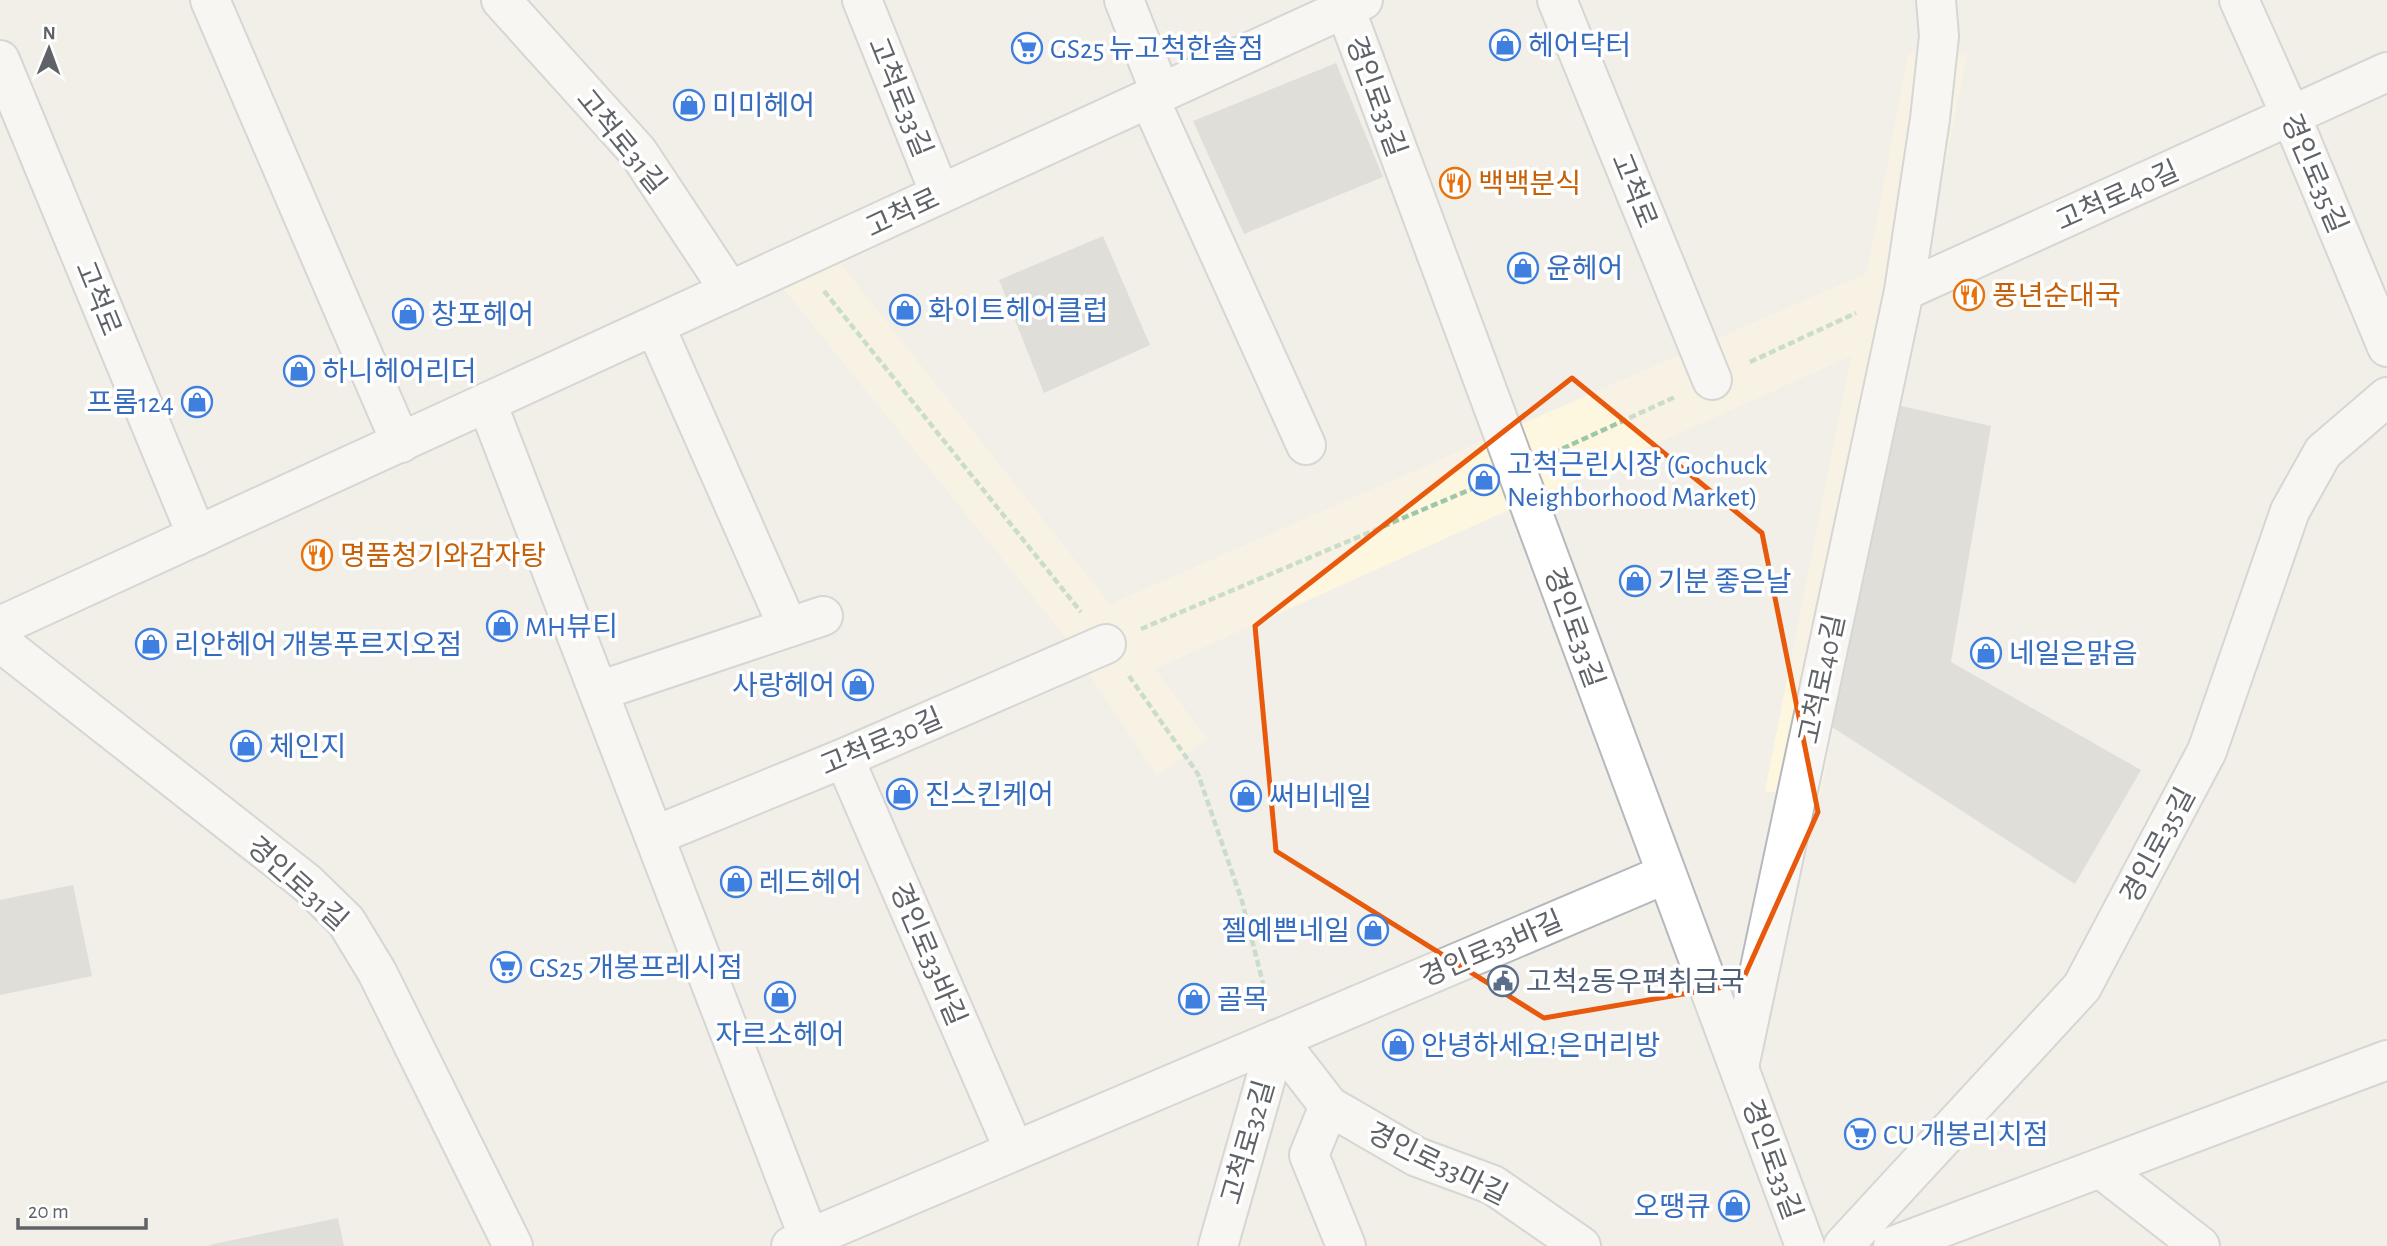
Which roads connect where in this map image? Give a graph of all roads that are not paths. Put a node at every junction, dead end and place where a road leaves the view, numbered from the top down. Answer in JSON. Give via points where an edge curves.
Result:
{"nodes":[{"id":1,"x":210,"y":0,"type":"edge"},
{"id":2,"x":500,"y":0,"type":"edge"},
{"id":3,"x":862,"y":0,"type":"edge"},
{"id":4,"x":1124,"y":0,"type":"edge"},
{"id":5,"x":1557,"y":0,"type":"edge"},
{"id":6,"x":1936,"y":0,"type":"edge"},
{"id":7,"x":2239,"y":0,"type":"edge"},
{"id":8,"x":1350,"y":3,"type":"edge"},
{"id":9,"x":0,"y":60,"type":"edge"},
{"id":10,"x":2387,"y":72,"type":"edge"},
{"id":11,"x":1155,"y":96,"type":"junction"},
{"id":12,"x":2291,"y":116,"type":"junction"},
{"id":13,"x":940,"y":194,"type":"junction"},
{"id":14,"x":730,"y":291,"type":"junction"},
{"id":15,"x":1904,"y":291,"type":"junction"},
{"id":16,"x":655,"y":326,"type":"junction"},
{"id":17,"x":2387,"y":347,"type":"edge"},
{"id":18,"x":1712,"y":380,"type":"dead end"},
{"id":19,"x":2387,"y":397,"type":"edge"},
{"id":20,"x":487,"y":403,"type":"junction"},
{"id":21,"x":401,"y":443,"type":"junction"},
{"id":22,"x":1306,"y":445,"type":"dead end"},
{"id":23,"x":197,"y":536,"type":"junction"},
{"id":24,"x":0,"y":626,"type":"edge"},
{"id":25,"x":0,"y":642,"type":"edge"},
{"id":26,"x":1106,"y":644,"type":"road end"},
{"id":27,"x":599,"y":691,"type":"junction"},
{"id":28,"x":844,"y":758,"type":"junction"},
{"id":29,"x":654,"y":836,"type":"junction"},
{"id":30,"x":1666,"y":874,"type":"junction"},
{"id":31,"x":1277,"y":1039,"type":"junction"},
{"id":32,"x":2387,"y":1060,"type":"edge"},
{"id":33,"x":1739,"y":1067,"type":"junction"},
{"id":34,"x":1329,"y":1106,"type":"junction"},
{"id":35,"x":1014,"y":1150,"type":"junction"},
{"id":36,"x":2100,"y":1168,"type":"junction"},
{"id":37,"x":804,"y":1243,"type":"edge"},
{"id":38,"x":513,"y":1246,"type":"edge"},
{"id":39,"x":1218,"y":1246,"type":"edge"},
{"id":40,"x":1346,"y":1246,"type":"edge"},
{"id":41,"x":1581,"y":1246,"type":"edge"},
{"id":42,"x":1805,"y":1246,"type":"edge"},
{"id":43,"x":1843,"y":1246,"type":"edge"},
{"id":44,"x":1893,"y":1246,"type":"edge"},
{"id":45,"x":2200,"y":1246,"type":"edge"}],
"edges":[{"from":1,"to":21,"type":"street"},
{"from":2,"to":14,"type":"street","name":"고척로31길","via":[[638,152]]},
{"from":3,"to":13,"type":"street","name":"고척로33길"},
{"from":4,"to":11,"type":"street"},
{"from":5,"to":18,"type":"street","name":"고척로"},
{"from":6,"to":15,"type":"street","name":"고척로40길","via":[[1939,36],[1930,119]]},
{"from":7,"to":12,"type":"street","name":"경인로35길"},
{"from":8,"to":11,"type":"street","name":"고척로"},
{"from":8,"to":30,"type":"street","name":"경인로33길"},
{"from":9,"to":23,"type":"street","name":"고척로"},
{"from":10,"to":12,"type":"street","name":"고척로40길"},
{"from":11,"to":13,"type":"street","name":"고척로"},
{"from":11,"to":22,"type":"street"},
{"from":12,"to":15,"type":"street","name":"고척로40길"},
{"from":12,"to":17,"type":"street","name":"경인로35길"},
{"from":13,"to":14,"type":"street","name":"고척로"},
{"from":14,"to":16,"type":"street","name":"고척로"},
{"from":15,"to":33,"type":"street","name":"고척로40길"},
{"from":16,"to":20,"type":"street","name":"고척로"},
{"from":16,"to":27,"type":"street","via":[[806,622]]},
{"from":19,"to":43,"type":"street","name":"경인로35길","via":[[2323,452],[2290,511],[2207,751],[2082,987]]},
{"from":20,"to":21,"type":"street","name":"고척로"},
{"from":20,"to":27,"type":"street"},
{"from":21,"to":23,"type":"street","name":"고척로"},
{"from":23,"to":24,"type":"street","name":"고척로"},
{"from":25,"to":38,"type":"street","name":"경인로31길","via":[[297,875],[346,921],[377,972]]},
{"from":26,"to":28,"type":"street","name":"고척로30길"},
{"from":27,"to":29,"type":"street"},
{"from":28,"to":29,"type":"street","name":"고척로30길"},
{"from":28,"to":35,"type":"street","name":"경인로33바길"},
{"from":29,"to":37,"type":"street"},
{"from":30,"to":31,"type":"street","name":"경인로33바길"},
{"from":30,"to":33,"type":"street","name":"경인로33길"},
{"from":31,"to":34,"type":"street"},
{"from":31,"to":35,"type":"street","name":"경인로33바길"},
{"from":31,"to":39,"type":"street","name":"고척로32길"},
{"from":32,"to":36,"type":"street"},
{"from":33,"to":42,"type":"street","name":"경인로33길"},
{"from":34,"to":40,"type":"street","via":[[1309,1155]]},
{"from":34,"to":41,"type":"street","name":"경인로33마길","via":[[1417,1157],[1493,1185]]},
{"from":35,"to":37,"type":"street","name":"경인로33바길"},
{"from":36,"to":44,"type":"street"},
{"from":36,"to":45,"type":"street"}]}
